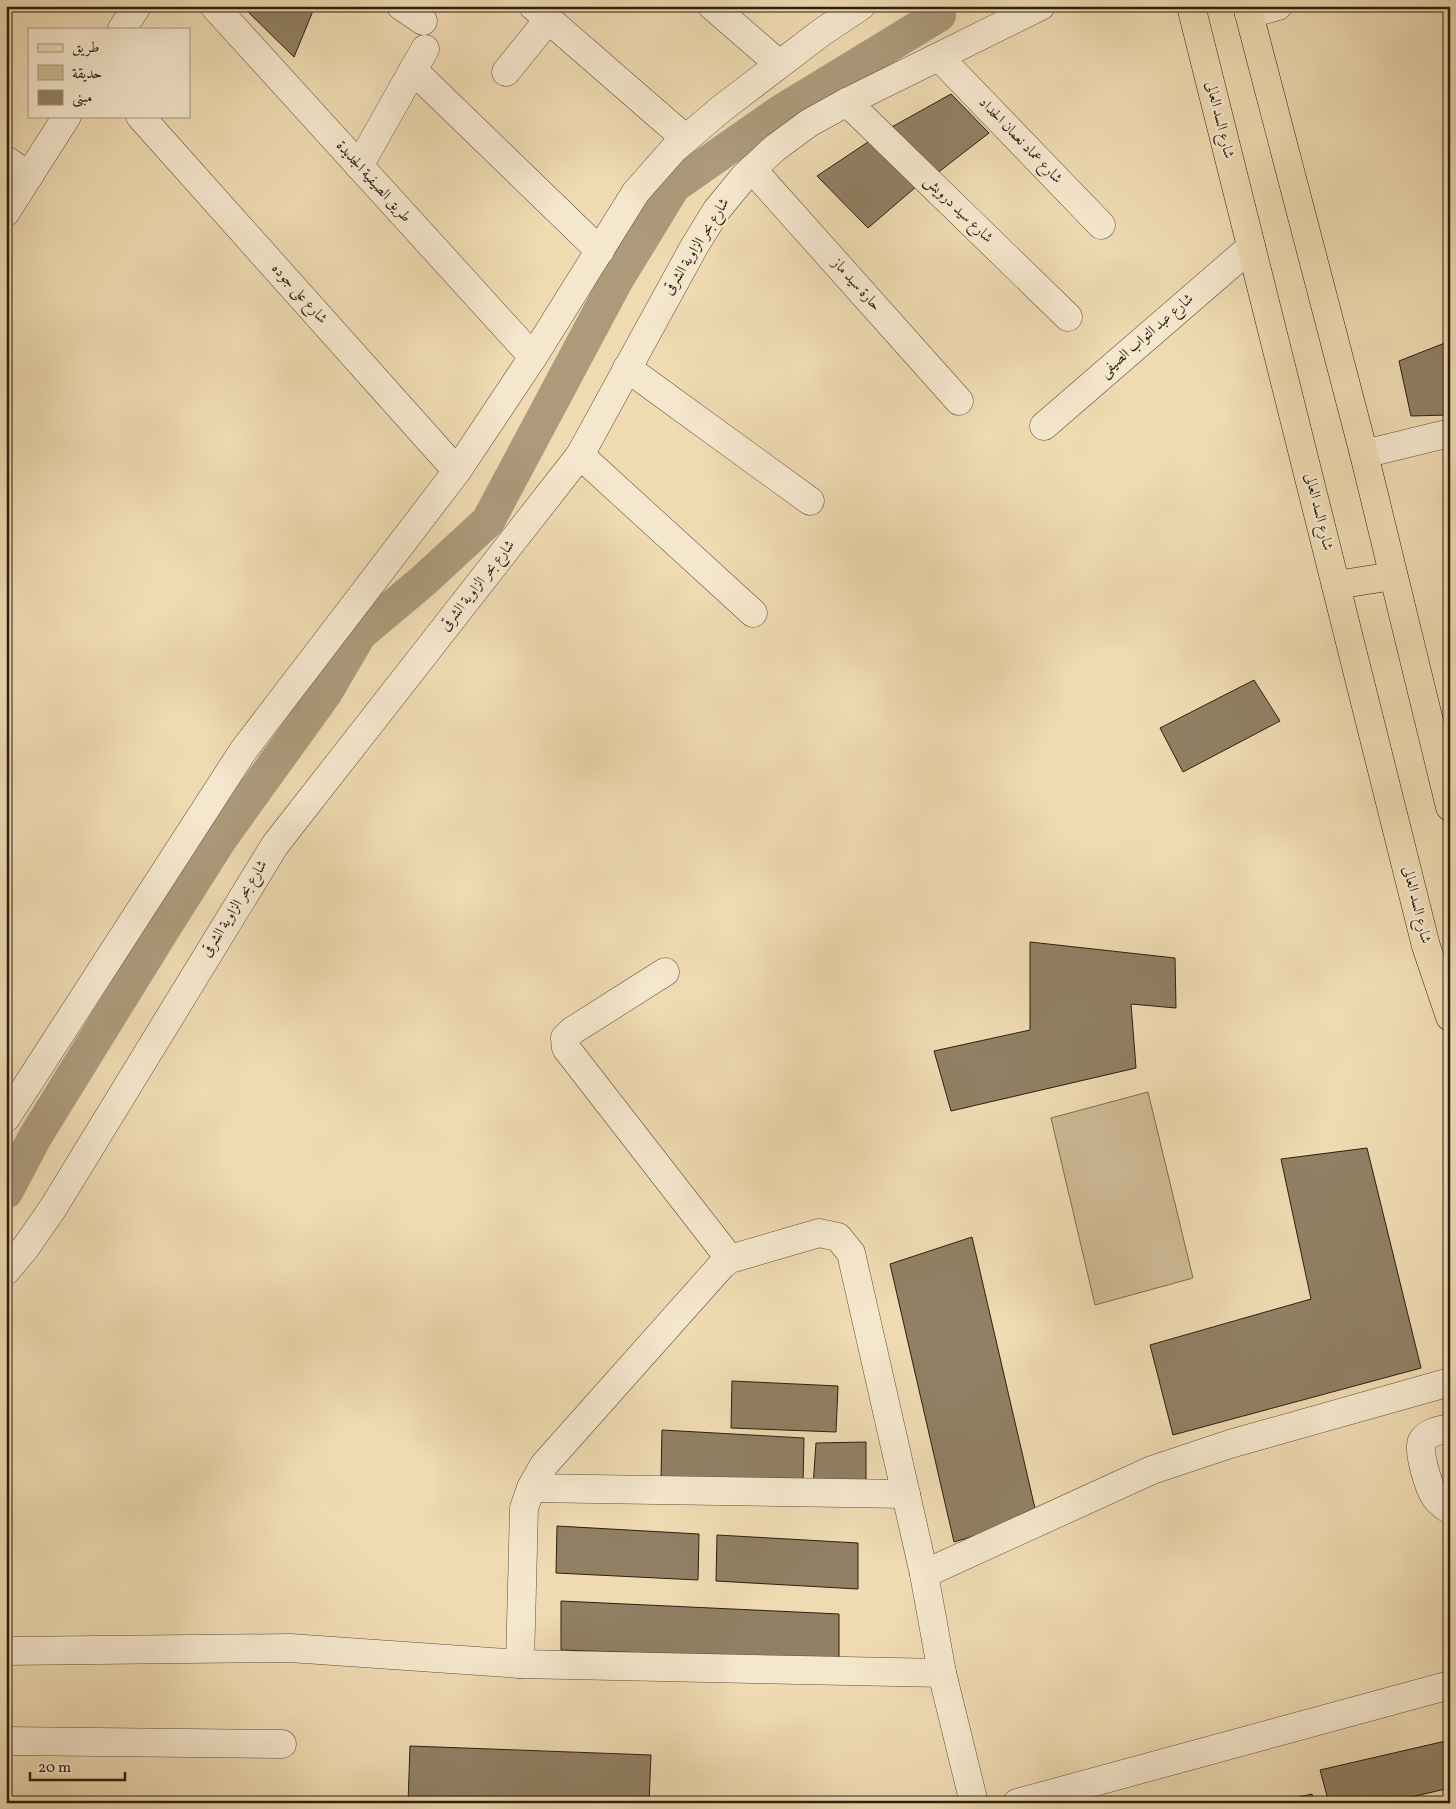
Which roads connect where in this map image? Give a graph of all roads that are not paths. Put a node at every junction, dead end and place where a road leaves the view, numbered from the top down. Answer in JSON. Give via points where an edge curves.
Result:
{"nodes":[{"id":1,"x":137,"y":6,"type":"edge"},
{"id":2,"x":214,"y":6,"type":"edge"},
{"id":3,"x":712,"y":6,"type":"edge"},
{"id":4,"x":861,"y":6,"type":"edge"},
{"id":5,"x":1041,"y":6,"type":"edge"},
{"id":6,"x":1191,"y":6,"type":"edge"},
{"id":7,"x":1278,"y":6,"type":"edge"},
{"id":8,"x":1248,"y":10,"type":"edge"},
{"id":9,"x":541,"y":13,"type":"edge"},
{"id":10,"x":123,"y":28,"type":"edge"},
{"id":11,"x":939,"y":57,"type":"junction"},
{"id":12,"x":779,"y":64,"type":"junction"},
{"id":13,"x":506,"y":72,"type":"dead end"},
{"id":14,"x":847,"y":102,"type":"junction"},
{"id":15,"x":66,"y":118,"type":"edge"},
{"id":16,"x":142,"y":118,"type":"edge"},
{"id":17,"x":686,"y":139,"type":"junction"},
{"id":18,"x":6,"y":160,"type":"edge"},
{"id":19,"x":359,"y":166,"type":"junction"},
{"id":20,"x":752,"y":169,"type":"junction"},
{"id":21,"x":29,"y":176,"type":"junction"},
{"id":22,"x":6,"y":212,"type":"edge"},
{"id":23,"x":1101,"y":225,"type":"dead end"},
{"id":24,"x":1251,"y":247,"type":"junction"},
{"id":25,"x":600,"y":251,"type":"junction"},
{"id":26,"x":1068,"y":317,"type":"dead end"},
{"id":27,"x":533,"y":357,"type":"junction"},
{"id":28,"x":627,"y":368,"type":"junction"},
{"id":29,"x":959,"y":401,"type":"dead end"},
{"id":30,"x":1044,"y":426,"type":"dead end"},
{"id":31,"x":1450,"y":434,"type":"edge"},
{"id":32,"x":1364,"y":454,"type":"junction"},
{"id":33,"x":580,"y":456,"type":"junction"},
{"id":34,"x":457,"y":472,"type":"junction"},
{"id":35,"x":810,"y":501,"type":"dead end"},
{"id":36,"x":1393,"y":576,"type":"junction"},
{"id":37,"x":1336,"y":585,"type":"junction"},
{"id":38,"x":753,"y":613,"type":"dead end"},
{"id":39,"x":1444,"y":757,"type":"edge"},
{"id":40,"x":1450,"y":807,"type":"edge"},
{"id":41,"x":665,"y":972,"type":"dead end"},
{"id":42,"x":1450,"y":1017,"type":"edge"},
{"id":43,"x":6,"y":1118,"type":"edge"},
{"id":44,"x":730,"y":1258,"type":"junction"},
{"id":45,"x":6,"y":1270,"type":"edge"},
{"id":46,"x":1450,"y":1382,"type":"edge"},
{"id":47,"x":1450,"y":1428,"type":"edge"},
{"id":48,"x":531,"y":1488,"type":"junction"},
{"id":49,"x":906,"y":1494,"type":"junction"},
{"id":50,"x":1450,"y":1510,"type":"edge"},
{"id":51,"x":924,"y":1574,"type":"junction"},
{"id":52,"x":6,"y":1650,"type":"edge"},
{"id":53,"x":520,"y":1664,"type":"junction"},
{"id":54,"x":942,"y":1674,"type":"junction"},
{"id":55,"x":1450,"y":1685,"type":"edge"},
{"id":56,"x":6,"y":1741,"type":"edge"},
{"id":57,"x":282,"y":1744,"type":"dead end"},
{"id":58,"x":974,"y":1803,"type":"edge"},
{"id":59,"x":1017,"y":1803,"type":"edge"}],
"edges":[{"from":1,"to":10,"type":"street"},
{"from":2,"to":19,"type":"street","name":"طريق الصيفية الجديدة"},
{"from":3,"to":12,"type":"street"},
{"from":4,"to":12,"type":"street"},
{"from":5,"to":11,"type":"street","name":"شارع بحر الزاوية الشرقى"},
{"from":6,"to":24,"type":"main road","name":"شارع السد العالى"},
{"from":7,"to":8,"type":"street"},
{"from":8,"to":32,"type":"main road"},
{"from":9,"to":13,"type":"street"},
{"from":9,"to":17,"type":"street"},
{"from":11,"to":14,"type":"street","name":"شارع بحر الزاوية الشرقى"},
{"from":11,"to":23,"type":"street","name":"شارع عماد نعمان الحداد"},
{"from":12,"to":17,"type":"street"},
{"from":14,"to":20,"type":"street","name":"شارع بحر الزاوية الشرقى","via":[[809,123],[774,148]]},
{"from":14,"to":26,"type":"street","name":"شارع سيد درويش"},
{"from":15,"to":21,"type":"street"},
{"from":16,"to":34,"type":"street","name":"شارع على جوده"},
{"from":17,"to":25,"type":"street","via":[[636,192]]},
{"from":18,"to":21,"type":"street"},
{"from":19,"to":25,"type":"street","via":[[419,59]]},
{"from":19,"to":27,"type":"street","name":"طريق الصيفية الجديدة"},
{"from":20,"to":28,"type":"street","name":"شارع بحر الزاوية الشرقى","via":[[716,211]]},
{"from":20,"to":29,"type":"street","name":"حارة سيد ماز"},
{"from":21,"to":22,"type":"street"},
{"from":24,"to":30,"type":"street","name":"شارع عبد التواب الصيفى"},
{"from":24,"to":37,"type":"main road","name":"شارع السد العالى"},
{"from":25,"to":27,"type":"street"},
{"from":27,"to":34,"type":"street"},
{"from":28,"to":33,"type":"street","name":"شارع بحر الزاوية الشرقى"},
{"from":28,"to":35,"type":"street"},
{"from":31,"to":32,"type":"street"},
{"from":32,"to":36,"type":"main road"},
{"from":33,"to":38,"type":"street"},
{"from":33,"to":45,"type":"street","name":"شارع بحر الزاوية الشرقى","via":[[275,845],[54,1208]]},
{"from":34,"to":43,"type":"street","via":[[243,751]]},
{"from":36,"to":37,"type":"main road"},
{"from":36,"to":39,"type":"main road"},
{"from":37,"to":42,"type":"main road","name":"شارع السد العالى","via":[[1426,946]]},
{"from":39,"to":40,"type":"main road"},
{"from":41,"to":44,"type":"street","via":[[572,1031],[565,1038],[566,1048]]},
{"from":44,"to":48,"type":"street","via":[[544,1465]]},
{"from":44,"to":49,"type":"street","via":[[819,1234],[838,1237],[851,1253]]},
{"from":46,"to":51,"type":"street","via":[[1230,1444],[1152,1470]]},
{"from":47,"to":50,"type":"street","via":[[1427,1436],[1420,1451],[1434,1496]]},
{"from":48,"to":49,"type":"street"},
{"from":48,"to":53,"type":"street","via":[[524,1508]]},
{"from":49,"to":51,"type":"street"},
{"from":51,"to":54,"type":"street"},
{"from":52,"to":53,"type":"street","via":[[290,1648]]},
{"from":53,"to":54,"type":"street"},
{"from":54,"to":58,"type":"street"},
{"from":55,"to":59,"type":"street"},
{"from":56,"to":57,"type":"street"}]}
